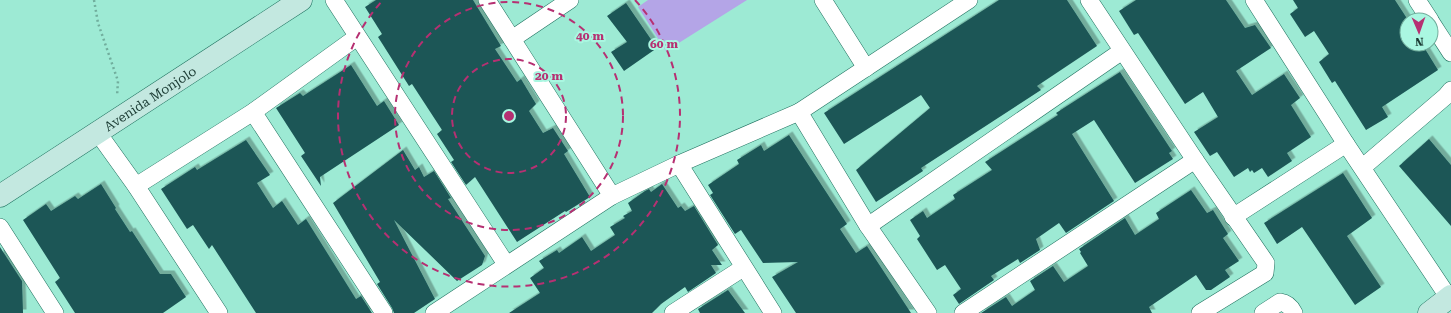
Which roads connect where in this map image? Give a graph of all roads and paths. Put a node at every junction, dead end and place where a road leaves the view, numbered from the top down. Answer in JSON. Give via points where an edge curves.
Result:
{"nodes":[{"id":1,"x":94,"y":0,"type":"edge"},
{"id":2,"x":301,"y":0,"type":"edge"},
{"id":3,"x":334,"y":0,"type":"edge"},
{"id":4,"x":487,"y":0,"type":"edge"},
{"id":5,"x":570,"y":0,"type":"edge"},
{"id":6,"x":823,"y":0,"type":"edge"},
{"id":7,"x":969,"y":0,"type":"edge"},
{"id":8,"x":1089,"y":0,"type":"edge"},
{"id":9,"x":1254,"y":0,"type":"edge"},
{"id":10,"x":1417,"y":0,"type":"edge"},
{"id":11,"x":1424,"y":12,"type":"edge"},
{"id":12,"x":1439,"y":35,"type":"edge"},
{"id":13,"x":357,"y":37,"type":"junction"},
{"id":14,"x":512,"y":39,"type":"junction"},
{"id":15,"x":1122,"y":51,"type":"junction"},
{"id":16,"x":1451,"y":53,"type":"edge"},
{"id":17,"x":866,"y":68,"type":"junction"},
{"id":18,"x":1451,"y":90,"type":"edge"},
{"id":19,"x":253,"y":112,"type":"junction"},
{"id":20,"x":799,"y":112,"type":"junction"},
{"id":21,"x":103,"y":130,"type":"junction"},
{"id":22,"x":1346,"y":144,"type":"junction"},
{"id":23,"x":1195,"y":160,"type":"junction"},
{"id":24,"x":679,"y":164,"type":"junction"},
{"id":25,"x":1363,"y":167,"type":"junction"},
{"id":26,"x":136,"y":186,"type":"junction"},
{"id":27,"x":0,"y":196,"type":"edge"},
{"id":28,"x":612,"y":196,"type":"junction"},
{"id":29,"x":1233,"y":217,"type":"junction"},
{"id":30,"x":868,"y":226,"type":"junction"},
{"id":31,"x":0,"y":227,"type":"edge"},
{"id":32,"x":506,"y":264,"type":"junction"},
{"id":33,"x":743,"y":268,"type":"junction"},
{"id":34,"x":1450,"y":297,"type":"edge"},
{"id":35,"x":55,"y":313,"type":"edge"},
{"id":36,"x":219,"y":313,"type":"edge"},
{"id":37,"x":384,"y":313,"type":"edge"},
{"id":38,"x":434,"y":313,"type":"edge"},
{"id":39,"x":673,"y":313,"type":"edge"},
{"id":40,"x":773,"y":313,"type":"edge"},
{"id":41,"x":928,"y":313,"type":"edge"},
{"id":42,"x":963,"y":313,"type":"edge"},
{"id":43,"x":1200,"y":313,"type":"edge"},
{"id":44,"x":1263,"y":313,"type":"edge"},
{"id":45,"x":1294,"y":313,"type":"edge"},
{"id":46,"x":1428,"y":313,"type":"edge"}],
"edges":[{"from":1,"to":21,"type":"path","via":[[98,23],[118,81],[116,104]]},
{"from":2,"to":21,"type":"street","name":"Avenida Monjolo"},
{"from":3,"to":13,"type":"street"},
{"from":4,"to":14,"type":"street"},
{"from":5,"to":14,"type":"street"},
{"from":6,"to":17,"type":"street"},
{"from":7,"to":17,"type":"street"},
{"from":8,"to":15,"type":"street"},
{"from":9,"to":22,"type":"street"},
{"from":10,"to":11,"type":"street"},
{"from":12,"to":16,"type":"street"},
{"from":13,"to":19,"type":"street"},
{"from":13,"to":32,"type":"street"},
{"from":14,"to":28,"type":"street"},
{"from":15,"to":23,"type":"street"},
{"from":15,"to":30,"type":"street"},
{"from":17,"to":20,"type":"street"},
{"from":18,"to":25,"type":"street"},
{"from":19,"to":26,"type":"street"},
{"from":19,"to":37,"type":"street"},
{"from":20,"to":24,"type":"street"},
{"from":20,"to":30,"type":"street"},
{"from":21,"to":26,"type":"street"},
{"from":21,"to":27,"type":"street","name":"Avenida Monjolo"},
{"from":22,"to":25,"type":"street"},
{"from":22,"to":29,"type":"street"},
{"from":23,"to":29,"type":"street"},
{"from":23,"to":42,"type":"street"},
{"from":24,"to":28,"type":"street"},
{"from":24,"to":33,"type":"street"},
{"from":25,"to":34,"type":"street"},
{"from":26,"to":36,"type":"street"},
{"from":28,"to":32,"type":"street"},
{"from":29,"to":43,"type":"street","via":[[1266,263],[1265,273]]},
{"from":30,"to":41,"type":"street"},
{"from":31,"to":35,"type":"street"},
{"from":32,"to":38,"type":"street"},
{"from":33,"to":39,"type":"street"},
{"from":33,"to":40,"type":"street"},
{"from":34,"to":46,"type":"street"},
{"from":44,"to":45,"type":"street","via":[[1280,302],[1291,307]]}]}
